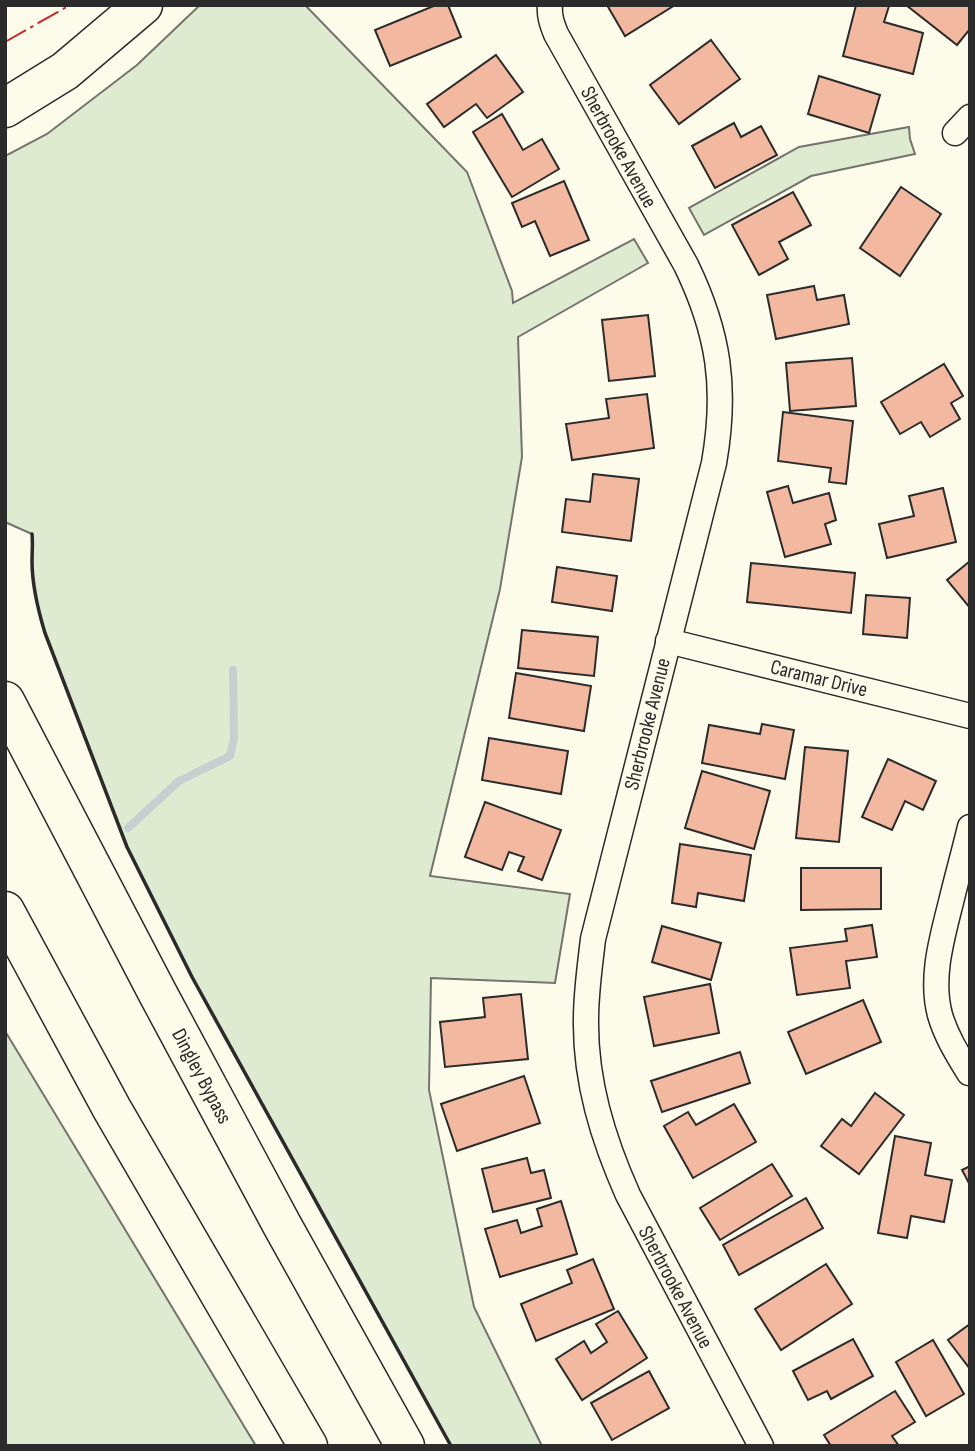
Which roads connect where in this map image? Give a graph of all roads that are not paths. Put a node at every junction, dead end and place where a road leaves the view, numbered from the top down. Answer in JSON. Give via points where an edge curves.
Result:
{"nodes":[{"id":1,"x":143,"y":5,"type":"edge"},
{"id":2,"x":550,"y":5,"type":"edge"},
{"id":3,"x":5,"y":108,"type":"edge"},
{"id":4,"x":668,"y":641,"type":"junction"},
{"id":5,"x":5,"y":701,"type":"edge"},
{"id":6,"x":970,"y":716,"type":"edge"},
{"id":7,"x":970,"y":827,"type":"edge"},
{"id":8,"x":5,"y":911,"type":"edge"},
{"id":9,"x":969,"y":1073,"type":"edge"},
{"id":10,"x":308,"y":1446,"type":"edge"},
{"id":11,"x":405,"y":1446,"type":"edge"},
{"id":12,"x":761,"y":1446,"type":"edge"}],
"edges":[{"from":1,"to":3,"type":"highway","via":[[65,71]]},
{"from":2,"to":4,"type":"street","name":"Sherbrooke Avenue","via":[[556,34],[686,265],[713,337],[719,370],[719,431]]},
{"from":4,"to":6,"type":"street","name":"Caramar Drive"},
{"from":4,"to":12,"type":"street","name":"Sherbrooke Avenue","via":[[593,939],[586,1021],[589,1060],[602,1130],[628,1195]]},
{"from":5,"to":11,"type":"highway","name":"Dingley Bypass","via":[[275,1213]]},
{"from":7,"to":9,"type":"street","via":[[945,926],[936,986],[947,1034]]},
{"from":8,"to":10,"type":"highway","via":[[112,1109]]}]}
